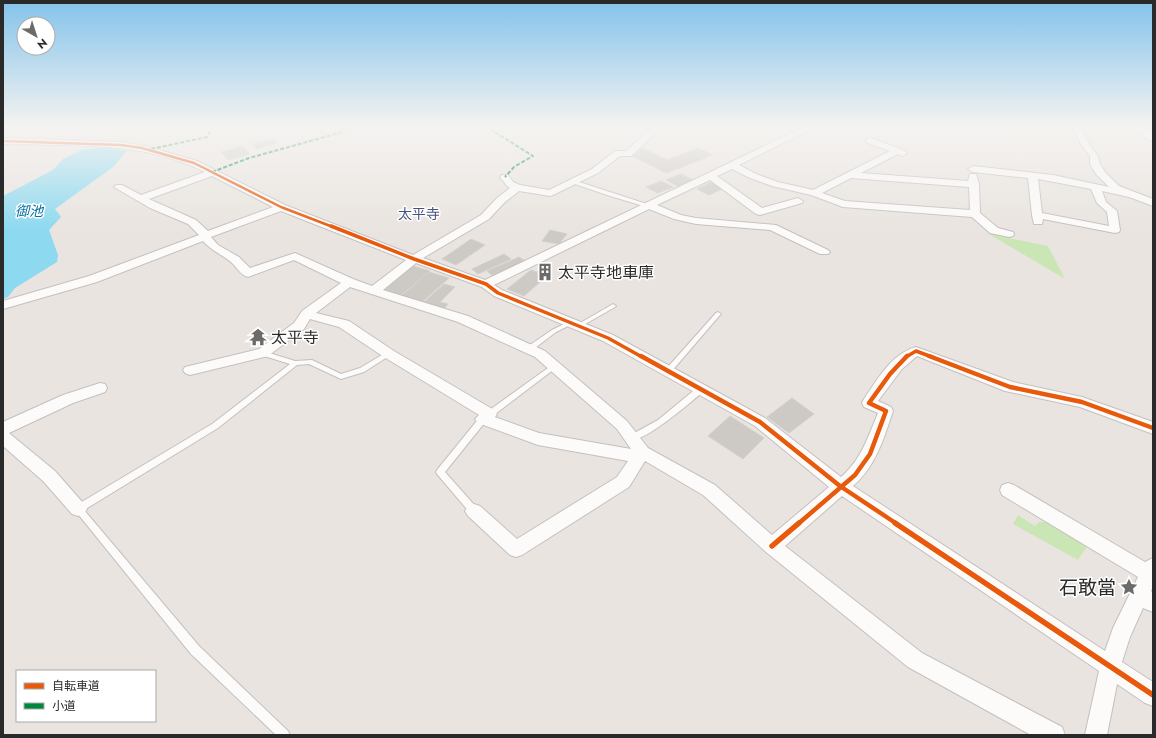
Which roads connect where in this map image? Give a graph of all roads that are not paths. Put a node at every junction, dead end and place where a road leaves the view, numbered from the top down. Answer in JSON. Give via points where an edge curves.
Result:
{"nodes":[{"id":1,"x":185,"y":160,"type":"edge"},
{"id":2,"x":609,"y":160,"type":"edge"},
{"id":3,"x":743,"y":160,"type":"edge"},
{"id":4,"x":885,"y":160,"type":"edge"},
{"id":5,"x":1095,"y":160,"type":"edge"},
{"id":6,"x":732,"y":166,"type":"junction"},
{"id":7,"x":214,"y":172,"type":"junction"},
{"id":8,"x":850,"y":175,"type":"junction"},
{"id":9,"x":711,"y":176,"type":"junction"},
{"id":10,"x":1033,"y":176,"type":"junction"},
{"id":11,"x":505,"y":177,"type":"dead end"},
{"id":12,"x":574,"y":182,"type":"junction"},
{"id":13,"x":974,"y":184,"type":"junction"},
{"id":14,"x":119,"y":187,"type":"dead end"},
{"id":15,"x":517,"y":188,"type":"junction"},
{"id":16,"x":1096,"y":188,"type":"junction"},
{"id":17,"x":814,"y":193,"type":"junction"},
{"id":18,"x":1135,"y":195,"type":"junction"},
{"id":19,"x":140,"y":199,"type":"junction"},
{"id":20,"x":798,"y":201,"type":"dead end"},
{"id":21,"x":1153,"y":202,"type":"edge"},
{"id":22,"x":650,"y":206,"type":"junction"},
{"id":23,"x":281,"y":207,"type":"junction"},
{"id":24,"x":975,"y":214,"type":"junction"},
{"id":25,"x":1009,"y":234,"type":"dead end"},
{"id":26,"x":206,"y":236,"type":"junction"},
{"id":27,"x":824,"y":252,"type":"dead end"},
{"id":28,"x":414,"y":259,"type":"junction"},
{"id":29,"x":349,"y":282,"type":"junction"},
{"id":30,"x":486,"y":284,"type":"junction"},
{"id":31,"x":374,"y":292,"type":"junction"},
{"id":32,"x":3,"y":305,"type":"edge"},
{"id":33,"x":613,"y":306,"type":"dead end"},
{"id":34,"x":306,"y":314,"type":"junction"},
{"id":35,"x":718,"y":314,"type":"dead end"},
{"id":36,"x":574,"y":324,"type":"junction"},
{"id":37,"x":529,"y":349,"type":"junction"},
{"id":38,"x":263,"y":353,"type":"junction"},
{"id":39,"x":389,"y":354,"type":"junction"},
{"id":40,"x":295,"y":363,"type":"junction"},
{"id":41,"x":554,"y":367,"type":"junction"},
{"id":42,"x":190,"y":370,"type":"dead end"},
{"id":43,"x":669,"y":370,"type":"junction"},
{"id":44,"x":100,"y":388,"type":"dead end"},
{"id":45,"x":701,"y":389,"type":"junction"},
{"id":46,"x":486,"y":416,"type":"junction"},
{"id":47,"x":1153,"y":428,"type":"edge"},
{"id":48,"x":3,"y":429,"type":"edge"},
{"id":49,"x":3,"y":437,"type":"edge"},
{"id":50,"x":638,"y":449,"type":"junction"},
{"id":51,"x":840,"y":486,"type":"junction"},
{"id":52,"x":1008,"y":490,"type":"dead end"},
{"id":53,"x":78,"y":509,"type":"junction"},
{"id":54,"x":474,"y":511,"type":"joint"},
{"id":55,"x":772,"y":546,"type":"junction"},
{"id":56,"x":1151,"y":570,"type":"edge"},
{"id":57,"x":1146,"y":599,"type":"edge"},
{"id":58,"x":1110,"y":667,"type":"junction"},
{"id":59,"x":1153,"y":695,"type":"edge"},
{"id":60,"x":284,"y":735,"type":"edge"},
{"id":61,"x":1054,"y":735,"type":"edge"},
{"id":62,"x":1096,"y":735,"type":"edge"}],
"edges":[{"from":1,"to":7,"type":"street"},
{"from":2,"to":12,"type":"street"},
{"from":3,"to":6,"type":"street"},
{"from":4,"to":8,"type":"street"},
{"from":5,"to":18,"type":"street","via":[[1101,174],[1116,188]]},
{"from":6,"to":9,"type":"street"},
{"from":6,"to":17,"type":"street","via":[[774,184]]},
{"from":7,"to":19,"type":"street"},
{"from":7,"to":23,"type":"street"},
{"from":8,"to":13,"type":"street"},
{"from":8,"to":17,"type":"street"},
{"from":9,"to":20,"type":"street","via":[[760,212]]},
{"from":9,"to":22,"type":"street"},
{"from":10,"to":13,"type":"street","via":[[973,164]]},
{"from":10,"to":16,"type":"street"},
{"from":10,"to":16,"type":"street","via":[[1038,219],[1115,230],[1112,211],[1102,203]]},
{"from":11,"to":15,"type":"street"},
{"from":12,"to":15,"type":"street","via":[[550,193]]},
{"from":12,"to":22,"type":"lane"},
{"from":13,"to":24,"type":"street"},
{"from":14,"to":19,"type":"street"},
{"from":15,"to":28,"type":"street","via":[[485,216]]},
{"from":16,"to":18,"type":"street"},
{"from":17,"to":24,"type":"street","via":[[843,204]]},
{"from":18,"to":21,"type":"street"},
{"from":19,"to":26,"type":"street","via":[[192,222]]},
{"from":22,"to":27,"type":"street","via":[[696,221],[772,227]]},
{"from":22,"to":30,"type":"street"},
{"from":23,"to":26,"type":"street"},
{"from":23,"to":28,"type":"street"},
{"from":24,"to":25,"type":"street","via":[[994,231]]},
{"from":26,"to":29,"type":"street","via":[[214,248],[235,259],[248,273],[295,256]]},
{"from":26,"to":32,"type":"street","via":[[94,279]]},
{"from":28,"to":30,"type":"street"},
{"from":28,"to":31,"type":"street"},
{"from":29,"to":31,"type":"street"},
{"from":29,"to":34,"type":"street"},
{"from":30,"to":36,"type":"street","via":[[498,293]]},
{"from":31,"to":37,"type":"street","via":[[463,318]]},
{"from":33,"to":36,"type":"lane"},
{"from":34,"to":38,"type":"street","via":[[299,326]]},
{"from":34,"to":39,"type":"street","via":[[344,324]]},
{"from":35,"to":43,"type":"lane"},
{"from":36,"to":37,"type":"lane","via":[[554,331]]},
{"from":36,"to":43,"type":"street","via":[[608,338]]},
{"from":37,"to":41,"type":"street","via":[[540,354]]},
{"from":38,"to":40,"type":"lane"},
{"from":38,"to":42,"type":"street"},
{"from":39,"to":40,"type":"lane","via":[[362,370],[341,378],[310,362]]},
{"from":39,"to":46,"type":"street"},
{"from":40,"to":53,"type":"lane","via":[[215,426]]},
{"from":41,"to":46,"type":"lane"},
{"from":41,"to":50,"type":"street","via":[[622,425]]},
{"from":43,"to":45,"type":"street"},
{"from":44,"to":48,"type":"street","via":[[68,399]]},
{"from":45,"to":50,"type":"lane","via":[[661,422]]},
{"from":45,"to":51,"type":"street","via":[[760,422]]},
{"from":46,"to":50,"type":"street","via":[[538,439]]},
{"from":46,"to":54,"type":"lane","via":[[440,472]]},
{"from":47,"to":51,"type":"street","via":[[1082,402],[1010,387],[916,351],[909,353],[884,381],[869,403],[886,411],[870,454],[855,475]]},
{"from":49,"to":53,"type":"street","via":[[49,476]]},
{"from":50,"to":54,"type":"street","via":[[623,482],[516,549]]},
{"from":50,"to":55,"type":"street","via":[[709,490]]},
{"from":51,"to":55,"type":"street"},
{"from":51,"to":58,"type":"street"},
{"from":52,"to":56,"type":"street"},
{"from":53,"to":60,"type":"lane","via":[[195,650]]},
{"from":55,"to":61,"type":"street","via":[[915,660]]},
{"from":56,"to":57,"type":"street"},
{"from":57,"to":58,"type":"street","via":[[1120,635]]},
{"from":58,"to":59,"type":"street"},
{"from":58,"to":62,"type":"street"}]}
